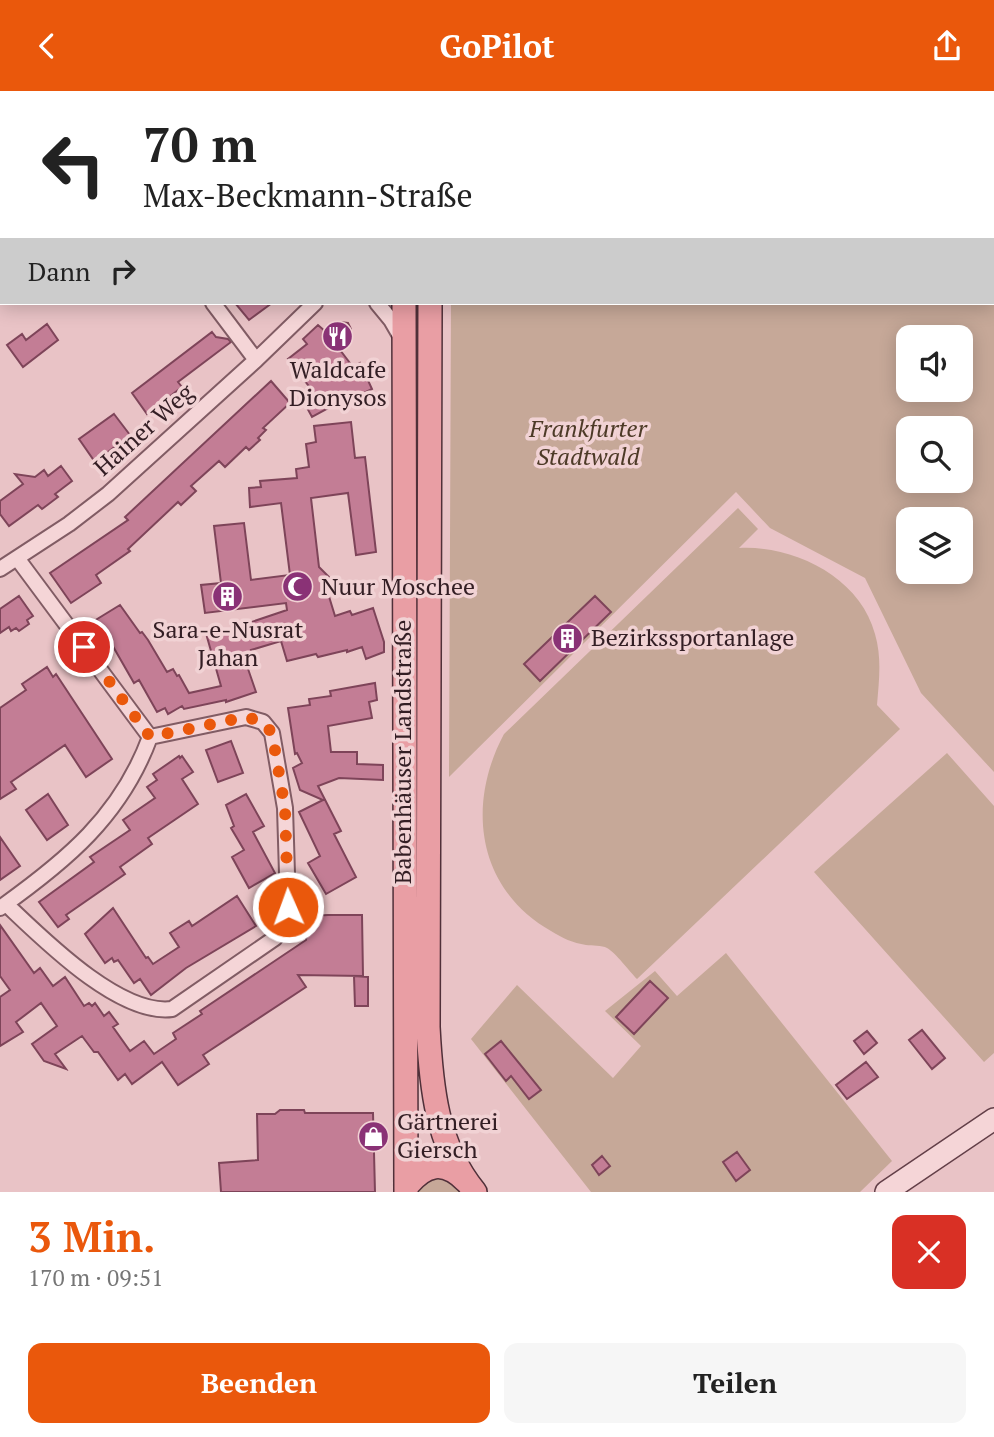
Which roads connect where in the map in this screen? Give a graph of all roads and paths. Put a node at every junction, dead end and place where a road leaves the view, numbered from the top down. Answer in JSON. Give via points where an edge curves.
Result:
{"nodes":[{"id":1,"x":215,"y":305,"type":"edge"},
{"id":2,"x":314,"y":305,"type":"edge"},
{"id":3,"x":379,"y":305,"type":"edge"},
{"id":4,"x":404,"y":305,"type":"edge"},
{"id":5,"x":430,"y":305,"type":"edge"},
{"id":6,"x":403,"y":341,"type":"junction"},
{"id":7,"x":256,"y":360,"type":"junction"},
{"id":8,"x":17,"y":558,"type":"junction"},
{"id":9,"x":0,"y":569,"type":"edge"},
{"id":10,"x":150,"y":737,"type":"junction"},
{"id":11,"x":3,"y":906,"type":"edge"},
{"id":12,"x":994,"y":1119,"type":"edge"},
{"id":13,"x":471,"y":1186,"type":"edge"},
{"id":14,"x":406,"y":1189,"type":"edge"},
{"id":15,"x":886,"y":1192,"type":"edge"}],
"edges":[{"from":1,"to":7,"type":"street"},
{"from":2,"to":7,"type":"street","name":"Hainer Weg"},
{"from":3,"to":6,"type":"street"},
{"from":4,"to":6,"type":"main road","name":"Babenhäuser Landstraße"},
{"from":5,"to":13,"type":"main road","name":"Babenhäuser Landstraße","via":[[428,1027],[432,1087],[440,1122],[455,1162]]},
{"from":6,"to":14,"type":"main road","name":"Babenhäuser Landstraße"},
{"from":7,"to":8,"type":"street","name":"Hainer Weg","via":[[108,494]]},
{"from":8,"to":9,"type":"street","name":"Hainer Weg"},
{"from":8,"to":10,"type":"street"},
{"from":10,"to":11,"type":"street","via":[[131,777],[100,823],[58,866]]},
{"from":10,"to":11,"type":"street","via":[[246,717],[263,722],[272,733],[285,808],[288,907],[275,938],[173,1009],[162,1011],[135,1003],[82,971]]},
{"from":12,"to":15,"type":"main road"},
{"from":13,"to":14,"type":"main road","via":[[445,1166],[415,1175]]}]}
